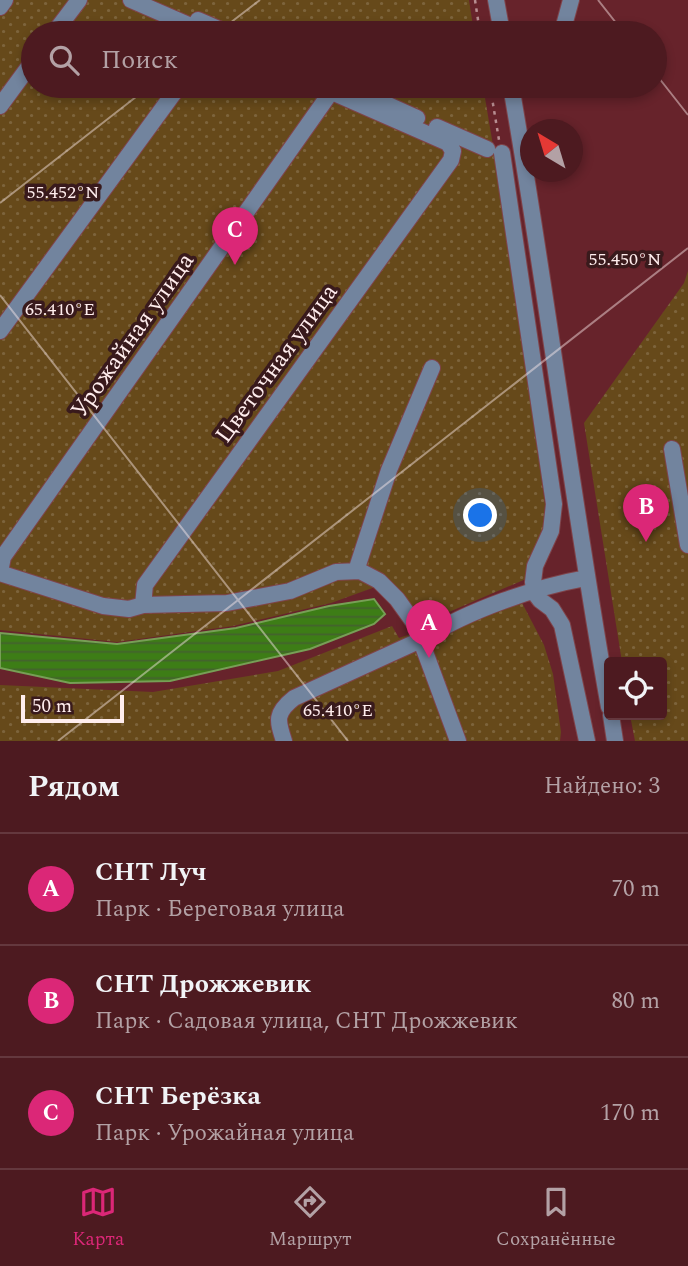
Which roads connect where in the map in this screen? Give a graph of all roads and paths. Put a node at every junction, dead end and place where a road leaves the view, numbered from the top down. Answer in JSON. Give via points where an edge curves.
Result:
{"nodes":[{"id":1,"x":5,"y":0,"type":"edge"},
{"id":2,"x":79,"y":0,"type":"edge"},
{"id":3,"x":131,"y":0,"type":"edge"},
{"id":4,"x":154,"y":0,"type":"edge"},
{"id":5,"x":475,"y":0,"type":"edge"},
{"id":6,"x":496,"y":0,"type":"edge"},
{"id":7,"x":571,"y":0,"type":"edge"},
{"id":8,"x":0,"y":7,"type":"edge"},
{"id":9,"x":63,"y":21,"type":"edge"},
{"id":10,"x":179,"y":21,"type":"edge"},
{"id":11,"x":201,"y":21,"type":"edge"},
{"id":12,"x":478,"y":21,"type":"edge"},
{"id":13,"x":500,"y":21,"type":"edge"},
{"id":14,"x":565,"y":21,"type":"edge"},
{"id":15,"x":21,"y":77,"type":"edge"},
{"id":16,"x":170,"y":98,"type":"edge"},
{"id":17,"x":325,"y":98,"type":"edge"},
{"id":18,"x":353,"y":98,"type":"edge"},
{"id":19,"x":358,"y":98,"type":"edge"},
{"id":20,"x":491,"y":98,"type":"edge"},
{"id":21,"x":517,"y":98,"type":"edge"},
{"id":22,"x":0,"y":106,"type":"edge"},
{"id":23,"x":494,"y":151,"type":"junction"},
{"id":24,"x":0,"y":331,"type":"edge"},
{"id":25,"x":432,"y":368,"type":"dead end"},
{"id":26,"x":672,"y":449,"type":"dead end"},
{"id":27,"x":688,"y":545,"type":"edge"},
{"id":28,"x":356,"y":571,"type":"junction"},
{"id":29,"x":0,"y":573,"type":"edge"},
{"id":30,"x":586,"y":578,"type":"junction"},
{"id":31,"x":534,"y":592,"type":"junction"},
{"id":32,"x":143,"y":605,"type":"junction"},
{"id":33,"x":423,"y":640,"type":"junction"},
{"id":34,"x":604,"y":679,"type":"edge"},
{"id":35,"x":612,"y":720,"type":"edge"},
{"id":36,"x":284,"y":741,"type":"edge"},
{"id":37,"x":458,"y":741,"type":"edge"},
{"id":38,"x":587,"y":741,"type":"edge"},
{"id":39,"x":615,"y":741,"type":"edge"}],
"edges":[{"from":1,"to":8,"type":"street"},
{"from":2,"to":9,"type":"street"},
{"from":3,"to":10,"type":"street"},
{"from":4,"to":11,"type":"street"},
{"from":5,"to":12,"type":"path"},
{"from":6,"to":13,"type":"street"},
{"from":7,"to":14,"type":"street"},
{"from":15,"to":22,"type":"street"},
{"from":16,"to":24,"type":"street"},
{"from":17,"to":29,"type":"street","name":"Урожайная улица","via":[[3,557]]},
{"from":18,"to":32,"type":"street","name":"Цветочная улица","via":[[448,144],[453,150],[451,160],[145,585]]},
{"from":19,"to":23,"type":"street"},
{"from":20,"to":23,"type":"path"},
{"from":21,"to":30,"type":"street"},
{"from":23,"to":31,"type":"street","via":[[554,504],[551,531],[535,566]]},
{"from":25,"to":28,"type":"street","via":[[389,470]]},
{"from":26,"to":27,"type":"street"},
{"from":28,"to":32,"type":"street","via":[[336,572],[290,591],[227,603]]},
{"from":28,"to":33,"type":"street","via":[[379,581],[397,599]]},
{"from":29,"to":32,"type":"street","via":[[103,606],[129,609]]},
{"from":30,"to":31,"type":"street"},
{"from":30,"to":34,"type":"street"},
{"from":31,"to":33,"type":"street","via":[[494,604]]},
{"from":31,"to":38,"type":"street","via":[[562,625]]},
{"from":33,"to":36,"type":"street","via":[[294,698],[279,715]]},
{"from":33,"to":37,"type":"street"},
{"from":35,"to":39,"type":"street"}]}
